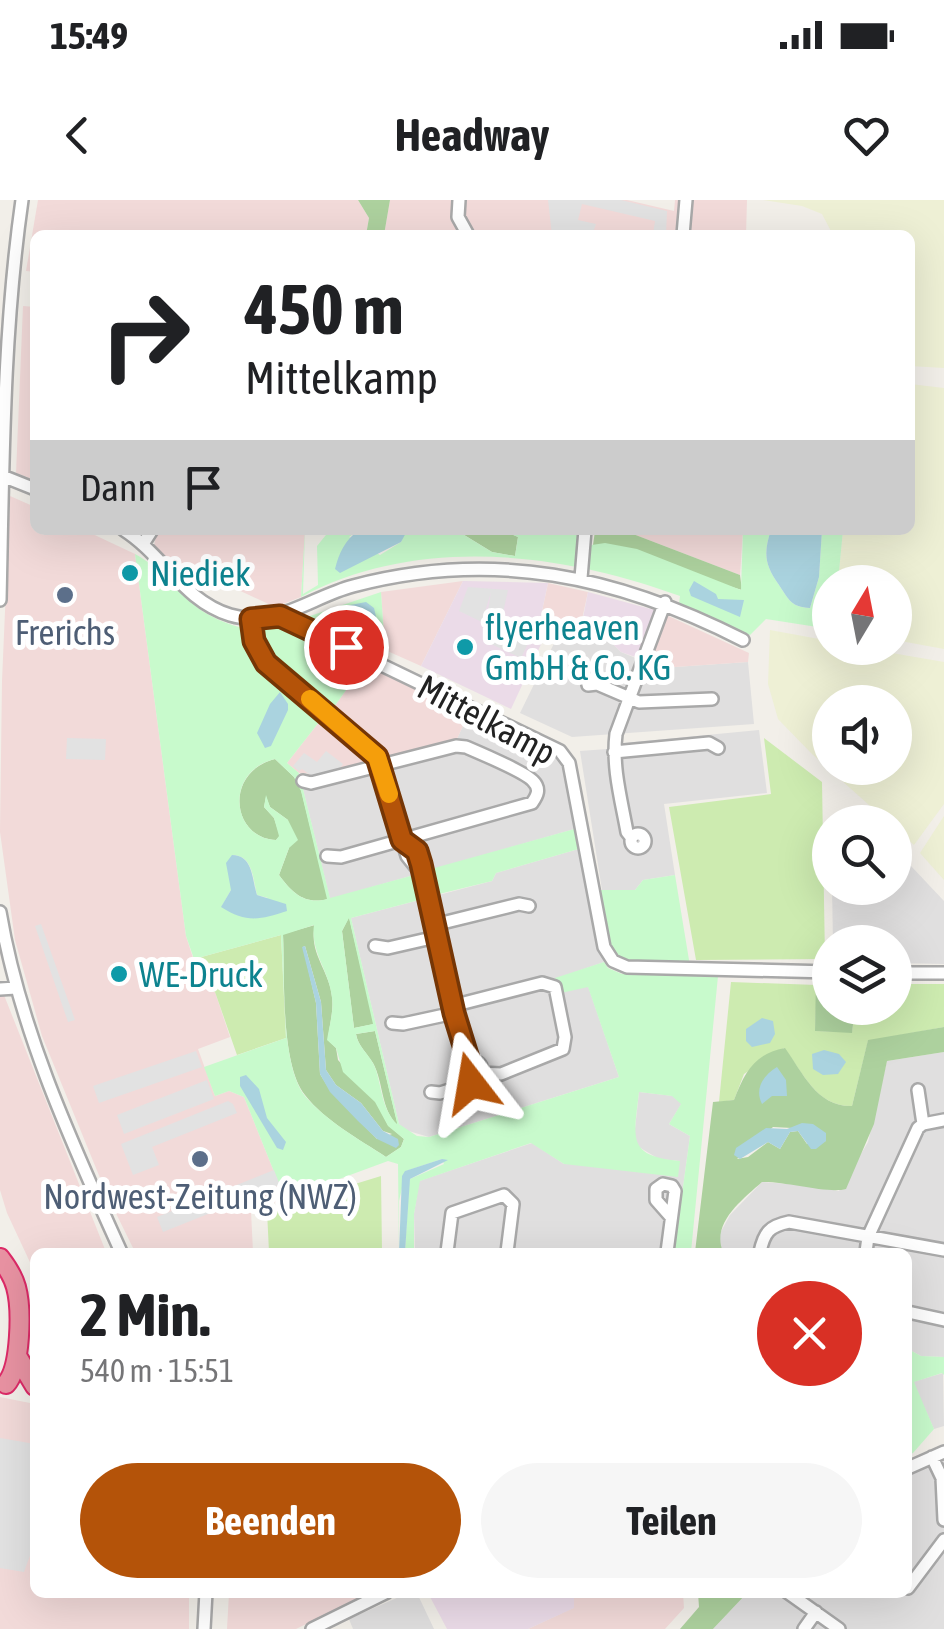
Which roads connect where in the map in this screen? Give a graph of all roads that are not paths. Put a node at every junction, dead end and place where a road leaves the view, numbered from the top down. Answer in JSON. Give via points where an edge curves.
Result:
{"nodes":[{"id":1,"x":22,"y":200,"type":"edge"},
{"id":2,"x":460,"y":200,"type":"edge"},
{"id":3,"x":686,"y":200,"type":"edge"},
{"id":4,"x":465,"y":230,"type":"edge"},
{"id":5,"x":683,"y":230,"type":"edge"},
{"id":6,"x":2,"y":476,"type":"edge"},
{"id":7,"x":30,"y":488,"type":"edge"},
{"id":8,"x":130,"y":535,"type":"edge"},
{"id":9,"x":148,"y":535,"type":"edge"},
{"id":10,"x":585,"y":535,"type":"edge"},
{"id":11,"x":142,"y":544,"type":"junction"},
{"id":12,"x":581,"y":578,"type":"junction"},
{"id":13,"x":0,"y":600,"type":"edge"},
{"id":14,"x":665,"y":602,"type":"junction"},
{"id":15,"x":280,"y":616,"type":"junction"},
{"id":16,"x":251,"y":619,"type":"junction"},
{"id":17,"x":743,"y":640,"type":"dead end"},
{"id":18,"x":588,"y":685,"type":"dead end"},
{"id":19,"x":630,"y":698,"type":"junction"},
{"id":20,"x":712,"y":699,"type":"dead end"},
{"id":21,"x":718,"y":748,"type":"dead end"},
{"id":22,"x":614,"y":752,"type":"junction"},
{"id":23,"x":381,"y":765,"type":"junction"},
{"id":24,"x":304,"y":780,"type":"dead end"},
{"id":25,"x":631,"y":838,"type":"dead end"},
{"id":26,"x":402,"y":840,"type":"junction"},
{"id":27,"x":327,"y":856,"type":"dead end"},
{"id":28,"x":529,"y":906,"type":"dead end"},
{"id":29,"x":0,"y":912,"type":"edge"},
{"id":30,"x":435,"y":931,"type":"junction"},
{"id":31,"x":375,"y":946,"type":"dead end"},
{"id":32,"x":812,"y":972,"type":"edge"},
{"id":33,"x":912,"y":972,"type":"edge"},
{"id":34,"x":944,"y":973,"type":"edge"},
{"id":35,"x":16,"y":988,"type":"junction"},
{"id":36,"x":0,"y":989,"type":"edge"},
{"id":37,"x":453,"y":1010,"type":"junction"},
{"id":38,"x":392,"y":1023,"type":"dead end"},
{"id":39,"x":473,"y":1070,"type":"junction"},
{"id":40,"x":918,"y":1090,"type":"dead end"},
{"id":41,"x":431,"y":1092,"type":"dead end"},
{"id":42,"x":944,"y":1120,"type":"edge"},
{"id":43,"x":923,"y":1124,"type":"junction"},
{"id":44,"x":672,"y":1218,"type":"dead end"},
{"id":45,"x":868,"y":1237,"type":"junction"},
{"id":46,"x":119,"y":1248,"type":"edge"},
{"id":47,"x":448,"y":1248,"type":"edge"},
{"id":48,"x":508,"y":1248,"type":"edge"},
{"id":49,"x":668,"y":1248,"type":"edge"},
{"id":50,"x":761,"y":1248,"type":"edge"},
{"id":51,"x":867,"y":1248,"type":"edge"},
{"id":52,"x":944,"y":1250,"type":"edge"},
{"id":53,"x":0,"y":1258,"type":"edge"},
{"id":54,"x":912,"y":1313,"type":"edge"},
{"id":55,"x":944,"y":1320,"type":"edge"},
{"id":56,"x":17,"y":1331,"type":"junction"},
{"id":57,"x":18,"y":1356,"type":"junction"},
{"id":58,"x":30,"y":1379,"type":"edge"},
{"id":59,"x":3,"y":1384,"type":"edge"},
{"id":60,"x":30,"y":1387,"type":"edge"},
{"id":61,"x":938,"y":1455,"type":"edge"},
{"id":62,"x":912,"y":1466,"type":"edge"},
{"id":63,"x":944,"y":1520,"type":"edge"},
{"id":64,"x":944,"y":1540,"type":"edge"},
{"id":65,"x":912,"y":1582,"type":"edge"},
{"id":66,"x":206,"y":1598,"type":"edge"},
{"id":67,"x":375,"y":1598,"type":"edge"},
{"id":68,"x":796,"y":1598,"type":"edge"},
{"id":69,"x":816,"y":1612,"type":"junction"},
{"id":70,"x":204,"y":1629,"type":"edge"},
{"id":71,"x":312,"y":1629,"type":"edge"},
{"id":72,"x":804,"y":1629,"type":"edge"},
{"id":73,"x":840,"y":1629,"type":"edge"}],
"edges":[{"from":1,"to":6,"type":"street","via":[[10,291]]},
{"from":2,"to":4,"type":"street"},
{"from":3,"to":5,"type":"street"},
{"from":6,"to":7,"type":"street"},
{"from":6,"to":13,"type":"street"},
{"from":8,"to":11,"type":"street"},
{"from":9,"to":11,"type":"street"},
{"from":10,"to":12,"type":"street"},
{"from":11,"to":16,"type":"street","via":[[211,607]]},
{"from":12,"to":14,"type":"street"},
{"from":12,"to":15,"type":"street","via":[[504,570],[420,574],[352,586]]},
{"from":14,"to":17,"type":"street"},
{"from":14,"to":19,"type":"street"},
{"from":15,"to":16,"type":"street"},
{"from":15,"to":32,"type":"street","name":"Mittelkamp","via":[[560,751],[569,763],[612,961],[628,968]]},
{"from":16,"to":23,"type":"street","via":[[266,663],[368,746]]},
{"from":18,"to":19,"type":"street"},
{"from":19,"to":20,"type":"street"},
{"from":19,"to":22,"type":"street"},
{"from":21,"to":22,"type":"street","via":[[709,743]]},
{"from":22,"to":25,"type":"street"},
{"from":23,"to":24,"type":"street"},
{"from":23,"to":26,"type":"street"},
{"from":23,"to":26,"type":"street","via":[[461,746],[531,779],[538,789],[532,803]]},
{"from":26,"to":27,"type":"street"},
{"from":26,"to":30,"type":"street","via":[[424,876]]},
{"from":28,"to":30,"type":"street"},
{"from":29,"to":35,"type":"street"},
{"from":30,"to":31,"type":"street","via":[[388,948]]},
{"from":30,"to":37,"type":"street"},
{"from":33,"to":34,"type":"street"},
{"from":35,"to":36,"type":"street"},
{"from":35,"to":46,"type":"street"},
{"from":37,"to":38,"type":"street"},
{"from":37,"to":39,"type":"street"},
{"from":37,"to":39,"type":"street","via":[[542,983],[556,988],[563,1049],[492,1076]]},
{"from":39,"to":41,"type":"street","via":[[471,1083]]},
{"from":40,"to":43,"type":"street"},
{"from":42,"to":43,"type":"street"},
{"from":43,"to":45,"type":"street"},
{"from":44,"to":49,"type":"street"},
{"from":45,"to":50,"type":"street","via":[[789,1222],[772,1225]]},
{"from":45,"to":51,"type":"street"},
{"from":45,"to":52,"type":"street"},
{"from":47,"to":48,"type":"street","via":[[452,1213],[504,1195],[513,1204]]},
{"from":53,"to":56,"type":"highway","via":[[17,1289]]},
{"from":54,"to":55,"type":"street"},
{"from":56,"to":57,"type":"highway"},
{"from":56,"to":59,"type":"highway"},
{"from":57,"to":58,"type":"highway"},
{"from":57,"to":59,"type":"highway"},
{"from":59,"to":60,"type":"street"},
{"from":61,"to":62,"type":"street"},
{"from":61,"to":63,"type":"street"},
{"from":64,"to":65,"type":"street"},
{"from":66,"to":70,"type":"street"},
{"from":67,"to":71,"type":"street"},
{"from":68,"to":69,"type":"street"},
{"from":69,"to":72,"type":"street"},
{"from":69,"to":73,"type":"street"}]}
